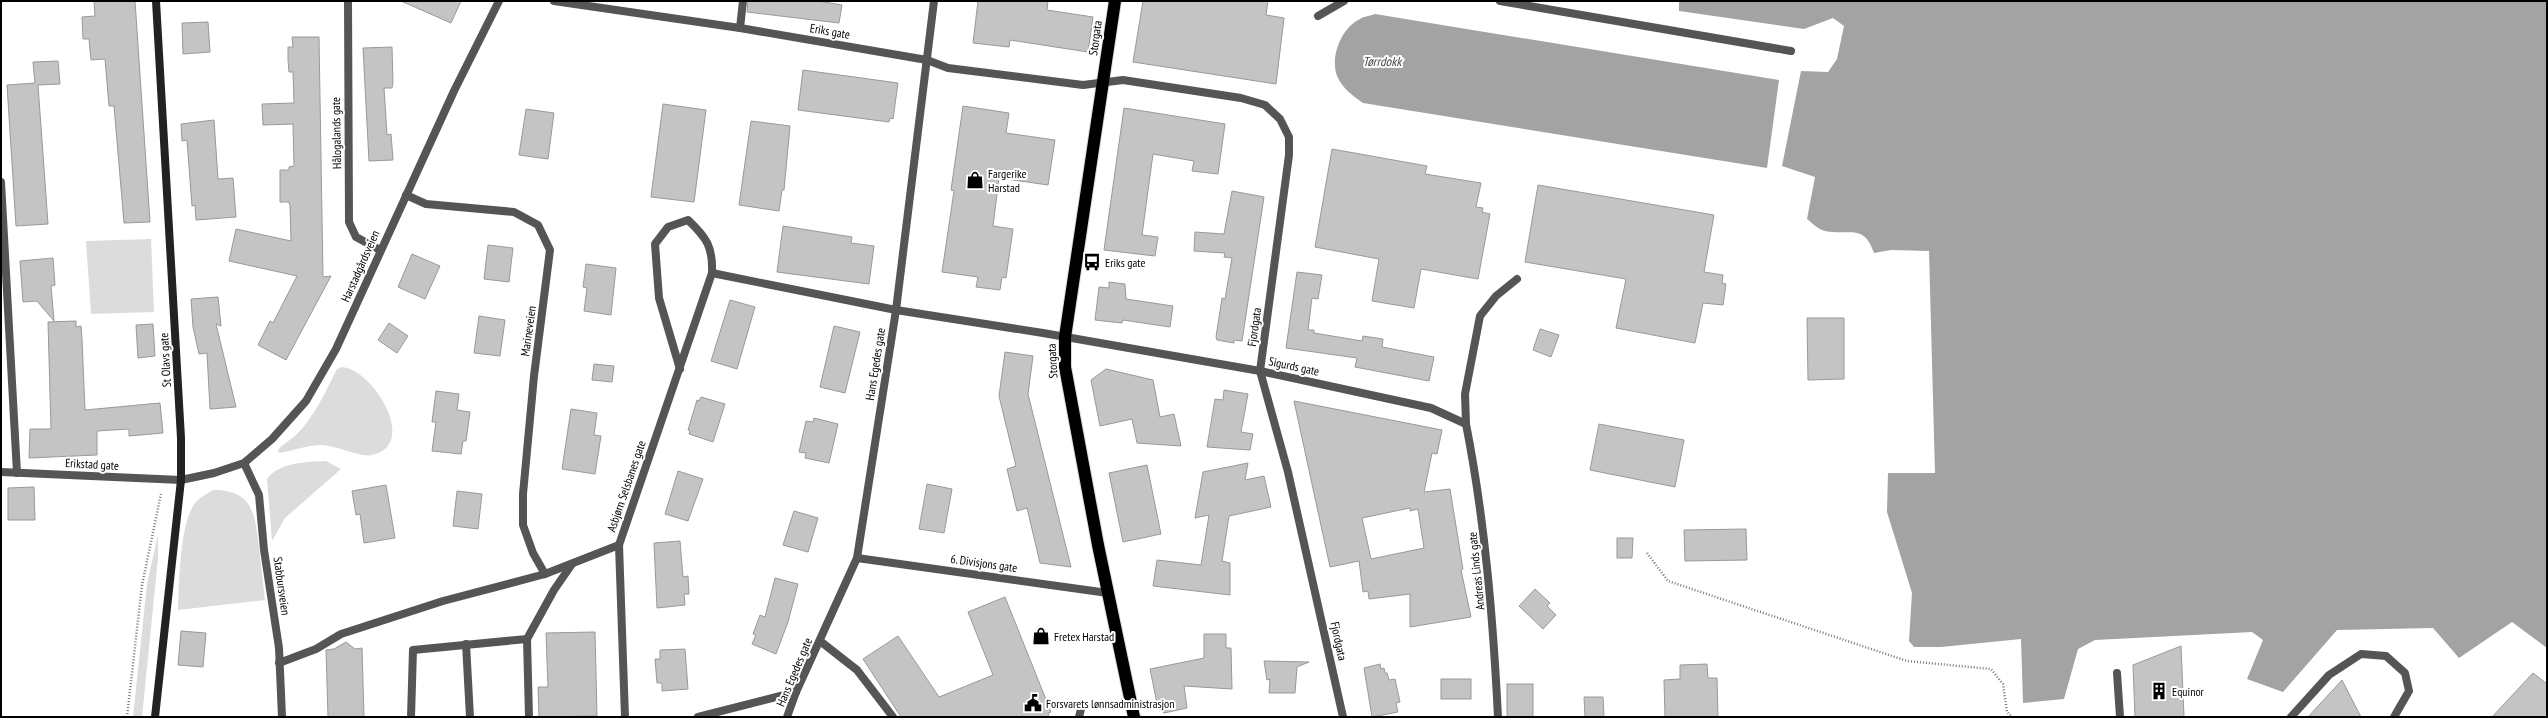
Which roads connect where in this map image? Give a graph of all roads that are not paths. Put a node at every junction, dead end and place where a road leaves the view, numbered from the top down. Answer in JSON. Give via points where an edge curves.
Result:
{"nodes":[{"id":1,"x":156,"y":1,"type":"edge"},
{"id":2,"x":348,"y":1,"type":"edge"},
{"id":3,"x":499,"y":1,"type":"edge"},
{"id":4,"x":554,"y":1,"type":"edge"},
{"id":5,"x":743,"y":1,"type":"edge"},
{"id":6,"x":934,"y":1,"type":"edge"},
{"id":7,"x":1114,"y":1,"type":"edge"},
{"id":8,"x":1344,"y":1,"type":"edge"},
{"id":9,"x":1500,"y":1,"type":"edge"},
{"id":10,"x":1318,"y":16,"type":"dead end"},
{"id":11,"x":740,"y":28,"type":"junction"},
{"id":12,"x":1791,"y":51,"type":"dead end"},
{"id":13,"x":926,"y":60,"type":"junction"},
{"id":14,"x":1102,"y":84,"type":"junction"},
{"id":15,"x":1,"y":182,"type":"edge"},
{"id":16,"x":406,"y":195,"type":"junction"},
{"id":17,"x":380,"y":250,"type":"junction"},
{"id":18,"x":712,"y":273,"type":"junction"},
{"id":19,"x":1517,"y":279,"type":"dead end"},
{"id":20,"x":896,"y":310,"type":"junction"},
{"id":21,"x":1065,"y":337,"type":"junction"},
{"id":22,"x":680,"y":369,"type":"junction"},
{"id":23,"x":1260,"y":371,"type":"junction"},
{"id":24,"x":1466,"y":424,"type":"junction"},
{"id":25,"x":244,"y":463,"type":"junction"},
{"id":26,"x":1,"y":472,"type":"edge"},
{"id":27,"x":17,"y":473,"type":"junction"},
{"id":28,"x":181,"y":480,"type":"junction"},
{"id":29,"x":619,"y":545,"type":"junction"},
{"id":30,"x":857,"y":558,"type":"junction"},
{"id":31,"x":572,"y":564,"type":"junction"},
{"id":32,"x":546,"y":574,"type":"junction"},
{"id":33,"x":1108,"y":593,"type":"junction"},
{"id":34,"x":527,"y":639,"type":"junction"},
{"id":35,"x":820,"y":641,"type":"junction"},
{"id":36,"x":466,"y":644,"type":"junction"},
{"id":37,"x":279,"y":664,"type":"junction"},
{"id":38,"x":2117,"y":673,"type":"dead end"},
{"id":39,"x":796,"y":692,"type":"junction"},
{"id":40,"x":155,"y":717,"type":"edge"},
{"id":41,"x":282,"y":717,"type":"edge"},
{"id":42,"x":411,"y":717,"type":"edge"},
{"id":43,"x":470,"y":717,"type":"edge"},
{"id":44,"x":529,"y":717,"type":"edge"},
{"id":45,"x":625,"y":717,"type":"edge"},
{"id":46,"x":698,"y":717,"type":"edge"},
{"id":47,"x":787,"y":717,"type":"edge"},
{"id":48,"x":893,"y":717,"type":"edge"},
{"id":49,"x":1134,"y":717,"type":"edge"},
{"id":50,"x":1343,"y":717,"type":"edge"},
{"id":51,"x":1498,"y":717,"type":"edge"},
{"id":52,"x":2120,"y":717,"type":"edge"},
{"id":53,"x":2291,"y":717,"type":"edge"},
{"id":54,"x":2394,"y":717,"type":"edge"}],
"edges":[{"from":1,"to":28,"type":"street","name":"St Olavs gate","via":[[182,438]]},
{"from":2,"to":17,"type":"street","name":"Hålogalands gate","via":[[349,222],[356,237]]},
{"from":3,"to":16,"type":"street","name":"Harstadgårdsveien"},
{"from":4,"to":11,"type":"street","name":"Eriks gate"},
{"from":5,"to":11,"type":"street"},
{"from":6,"to":13,"type":"street","name":"Hans Egedes gate"},
{"from":7,"to":14,"type":"highway","name":"Storgata"},
{"from":8,"to":10,"type":"street"},
{"from":9,"to":12,"type":"street"},
{"from":11,"to":13,"type":"street","name":"Eriks gate"},
{"from":13,"to":14,"type":"street","name":"Eriks gate","via":[[948,68],[1083,85]]},
{"from":13,"to":20,"type":"street","name":"Hans Egedes gate"},
{"from":14,"to":21,"type":"highway","name":"Storgata"},
{"from":14,"to":23,"type":"street","name":"Fjordgata","via":[[1123,80],[1241,98],[1265,105],[1280,119],[1289,137],[1289,155]]},
{"from":15,"to":27,"type":"street"},
{"from":16,"to":17,"type":"street","name":"Harstadgårdsveien"},
{"from":16,"to":32,"type":"street","name":"Marineveien","via":[[426,204],[514,212],[538,226],[550,250],[534,376],[523,494],[523,525],[533,553]]},
{"from":17,"to":25,"type":"street","name":"Harstadgårdsveien","via":[[336,349],[306,401],[272,439]]},
{"from":18,"to":20,"type":"street","name":"Sigurds gate"},
{"from":18,"to":22,"type":"street","name":"Asbjørn Selsbanes gate"},
{"from":18,"to":22,"type":"street","name":"Asbjørn Selsbanes gate","via":[[712,253],[701,232],[688,220],[668,227],[655,244],[659,298]]},
{"from":19,"to":24,"type":"street","name":"Andreas Linds gate","via":[[1493,299],[1480,316],[1465,394]]},
{"from":20,"to":21,"type":"street","name":"Sigurds gate"},
{"from":20,"to":30,"type":"street","name":"Hans Egedes gate"},
{"from":21,"to":23,"type":"street","name":"Sigurds gate"},
{"from":21,"to":33,"type":"highway","name":"Storgata","via":[[1065,367]]},
{"from":22,"to":29,"type":"street","name":"Asbjørn Selsbanes gate"},
{"from":23,"to":24,"type":"street","name":"Sigurds gate","via":[[1431,408]]},
{"from":23,"to":50,"type":"street","name":"Fjordgata","via":[[1295,502]]},
{"from":24,"to":51,"type":"street","name":"Andreas Linds gate","via":[[1485,537],[1493,618]]},
{"from":25,"to":28,"type":"street","name":"Harstadgårdsveien"},
{"from":25,"to":37,"type":"street","name":"Stabbursveien","via":[[259,495]]},
{"from":26,"to":27,"type":"street","name":"Erikstad gate"},
{"from":27,"to":28,"type":"street","name":"Erikstad gate"},
{"from":28,"to":40,"type":"street","name":"St Olavs gate"},
{"from":29,"to":31,"type":"street"},
{"from":29,"to":45,"type":"street","name":"Asbjørn Selsbanes gate"},
{"from":30,"to":33,"type":"street","name":"6. Divisjons gate"},
{"from":30,"to":35,"type":"street","name":"Hans Egedes gate"},
{"from":31,"to":32,"type":"street"},
{"from":31,"to":34,"type":"street","via":[[554,590]]},
{"from":32,"to":37,"type":"street","via":[[443,601],[341,634],[316,649]]},
{"from":33,"to":49,"type":"highway","name":"Storgata"},
{"from":34,"to":36,"type":"street"},
{"from":34,"to":44,"type":"street"},
{"from":35,"to":39,"type":"street","name":"Hans Egedes gate"},
{"from":35,"to":48,"type":"street","via":[[857,670]]},
{"from":36,"to":42,"type":"street","via":[[413,650]]},
{"from":36,"to":43,"type":"street"},
{"from":37,"to":41,"type":"street","name":"Stabbursveien"},
{"from":38,"to":52,"type":"street"},
{"from":39,"to":46,"type":"street"},
{"from":39,"to":47,"type":"street","name":"Hans Egedes gate"},
{"from":53,"to":54,"type":"street","via":[[2329,675],[2361,654],[2386,656],[2405,673],[2409,692]]}]}
